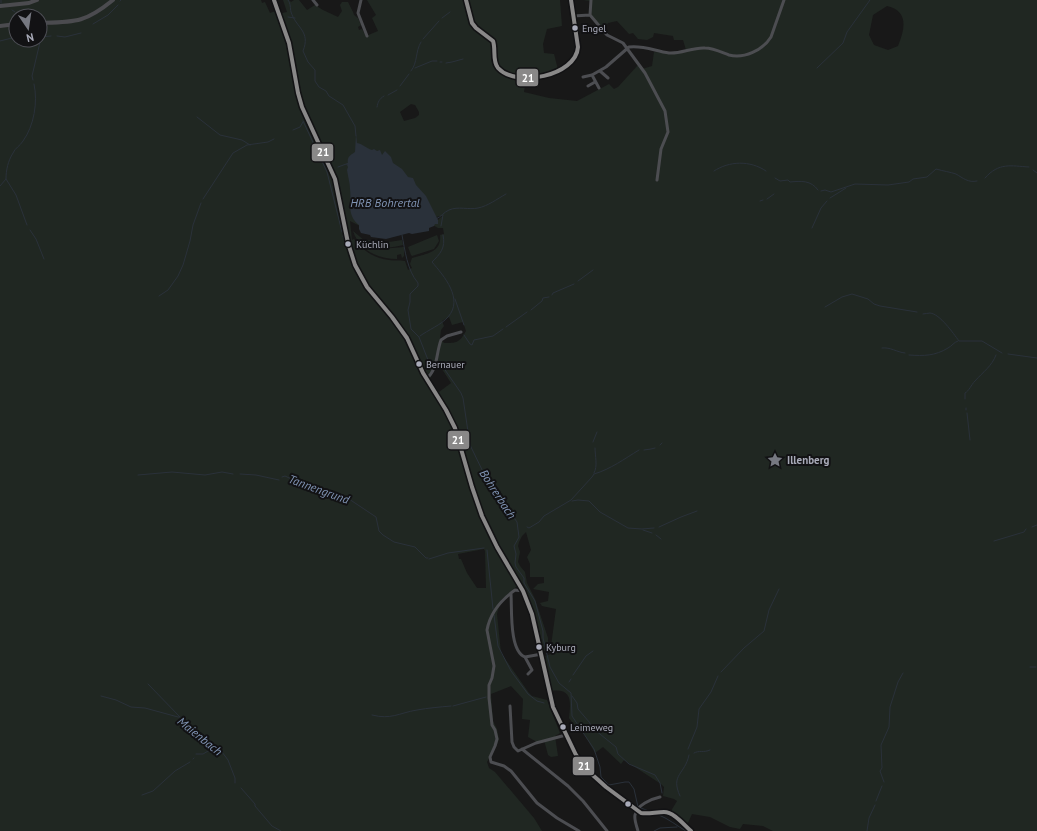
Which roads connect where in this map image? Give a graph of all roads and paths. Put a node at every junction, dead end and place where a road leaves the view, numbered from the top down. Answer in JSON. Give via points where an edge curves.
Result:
{"nodes":[{"id":1,"x":37,"y":0,"type":"edge"},
{"id":2,"x":113,"y":0,"type":"edge"},
{"id":3,"x":274,"y":0,"type":"edge"},
{"id":4,"x":313,"y":0,"type":"edge"},
{"id":5,"x":362,"y":0,"type":"edge"},
{"id":6,"x":466,"y":0,"type":"edge"},
{"id":7,"x":571,"y":0,"type":"edge"},
{"id":8,"x":591,"y":0,"type":"edge"},
{"id":9,"x":784,"y":0,"type":"edge"},
{"id":10,"x":317,"y":5,"type":"dead end"},
{"id":11,"x":0,"y":6,"type":"edge"},
{"id":12,"x":590,"y":15,"type":"junction"},
{"id":13,"x":574,"y":16,"type":"junction"},
{"id":14,"x":48,"y":23,"type":"edge"},
{"id":15,"x":367,"y":36,"type":"dead end"},
{"id":16,"x":627,"y":48,"type":"junction"},
{"id":17,"x":600,"y":71,"type":"junction"},
{"id":18,"x":592,"y":75,"type":"junction"},
{"id":19,"x":583,"y":77,"type":"dead end"},
{"id":20,"x":608,"y":78,"type":"dead end"},
{"id":21,"x":595,"y":82,"type":"junction"},
{"id":22,"x":588,"y":86,"type":"dead end"},
{"id":23,"x":599,"y":88,"type":"dead end"},
{"id":24,"x":657,"y":180,"type":"dead end"},
{"id":25,"x":461,"y":332,"type":"dead end"},
{"id":26,"x":426,"y":379,"type":"junction"},
{"id":27,"x":523,"y":591,"type":"junction"},
{"id":28,"x":511,"y":594,"type":"junction"},
{"id":29,"x":542,"y":654,"type":"junction"},
{"id":30,"x":525,"y":657,"type":"junction"},
{"id":31,"x":528,"y":674,"type":"dead end"},
{"id":32,"x":510,"y":706,"type":"dead end"},
{"id":33,"x":566,"y":735,"type":"junction"},
{"id":34,"x":522,"y":749,"type":"junction"},
{"id":35,"x":660,"y":797,"type":"dead end"},
{"id":36,"x":638,"y":810,"type":"junction"},
{"id":37,"x":579,"y":831,"type":"edge"},
{"id":38,"x":607,"y":831,"type":"edge"},
{"id":39,"x":638,"y":831,"type":"edge"},
{"id":40,"x":691,"y":831,"type":"edge"}],
"edges":[{"from":1,"to":11,"type":"main road"},
{"from":2,"to":14,"type":"main road","via":[[82,20]]},
{"from":3,"to":26,"type":"main road","via":[[289,43],[302,107],[335,179],[355,265],[367,287],[408,338]]},
{"from":4,"to":10,"type":"street"},
{"from":5,"to":15,"type":"street","via":[[358,13]]},
{"from":6,"to":13,"type":"street","via":[[473,26],[493,41],[498,68],[511,76],[532,78],[548,75],[572,62],[578,48]]},
{"from":7,"to":13,"type":"street"},
{"from":8,"to":12,"type":"street"},
{"from":9,"to":16,"type":"street","via":[[771,36],[764,45],[751,53],[733,56],[706,48],[673,53],[633,46]]},
{"from":12,"to":13,"type":"street"},
{"from":12,"to":16,"type":"street","via":[[603,31]]},
{"from":16,"to":17,"type":"street"},
{"from":16,"to":24,"type":"street","via":[[645,73],[662,104],[666,118],[668,132],[661,149]]},
{"from":17,"to":18,"type":"street"},
{"from":17,"to":20,"type":"street"},
{"from":18,"to":19,"type":"street"},
{"from":18,"to":21,"type":"street"},
{"from":21,"to":22,"type":"street"},
{"from":21,"to":23,"type":"street"},
{"from":25,"to":26,"type":"street","via":[[443,338],[436,362]]},
{"from":26,"to":27,"type":"main road","via":[[455,428],[485,525]]},
{"from":27,"to":28,"type":"street","via":[[515,590]]},
{"from":27,"to":29,"type":"main road"},
{"from":28,"to":30,"type":"street","via":[[514,637],[520,654]]},
{"from":28,"to":37,"type":"street","via":[[491,615],[487,630],[494,666],[489,685],[489,698],[492,725],[497,739],[490,760],[511,771],[538,803],[556,818]]},
{"from":29,"to":30,"type":"street"},
{"from":29,"to":33,"type":"main road","via":[[553,707]]},
{"from":30,"to":31,"type":"street","via":[[532,670]]},
{"from":32,"to":34,"type":"street","via":[[512,742],[518,751]]},
{"from":33,"to":34,"type":"street"},
{"from":33,"to":36,"type":"main road","via":[[576,756],[586,769],[600,783]]},
{"from":34,"to":38,"type":"street","via":[[584,801]]},
{"from":35,"to":36,"type":"street","via":[[652,798]]},
{"from":36,"to":39,"type":"street","via":[[635,817]]},
{"from":36,"to":40,"type":"main road","via":[[648,814],[669,813]]}]}
